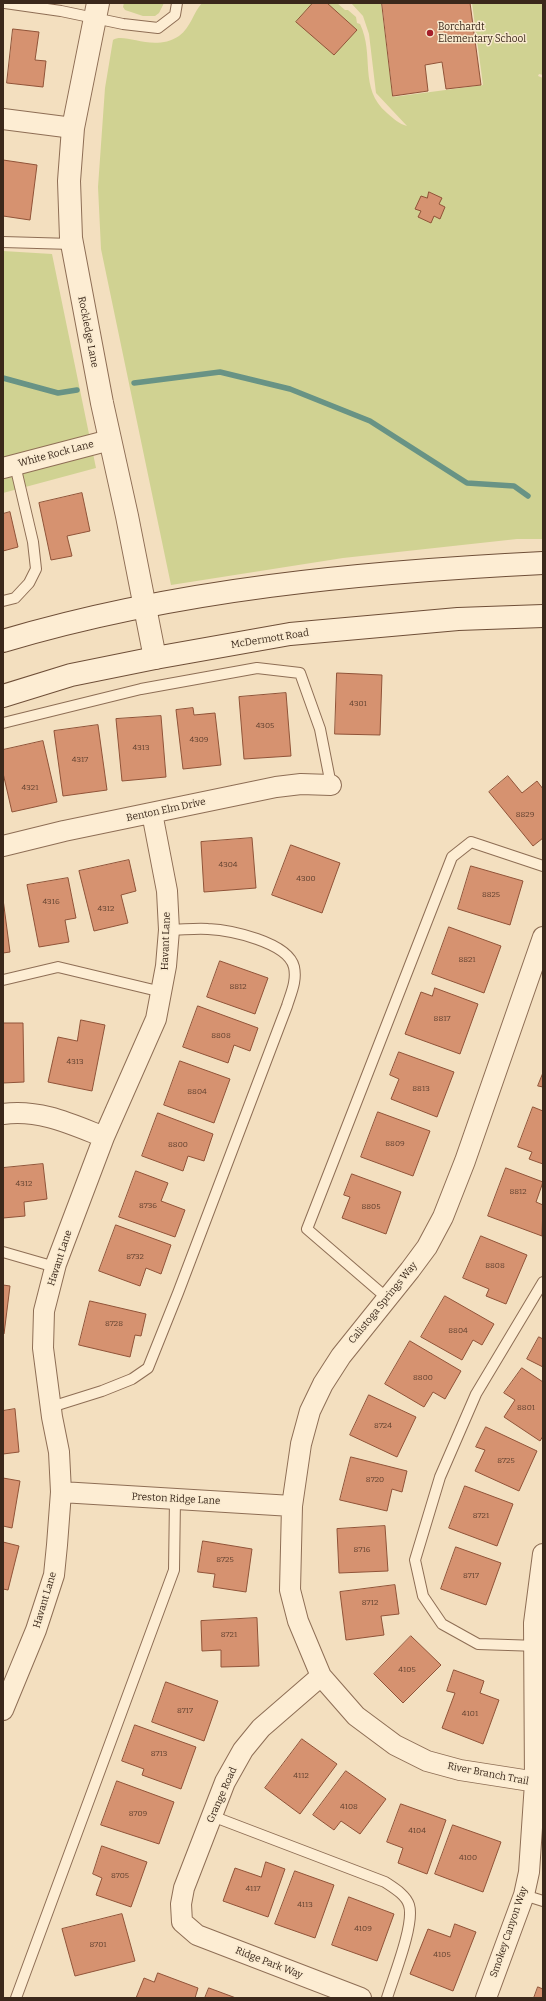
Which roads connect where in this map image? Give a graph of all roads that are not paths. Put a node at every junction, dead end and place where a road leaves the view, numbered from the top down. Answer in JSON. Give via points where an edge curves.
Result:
{"nodes":[{"id":1,"x":5,"y":3,"type":"edge"},
{"id":2,"x":177,"y":3,"type":"edge"},
{"id":3,"x":96,"y":10,"type":"edge"},
{"id":4,"x":3,"y":119,"type":"edge"},
{"id":5,"x":73,"y":128,"type":"junction"},
{"id":6,"x":3,"y":242,"type":"edge"},
{"id":7,"x":72,"y":244,"type":"junction"},
{"id":8,"x":110,"y":440,"type":"junction"},
{"id":9,"x":9,"y":466,"type":"edge"},
{"id":10,"x":543,"y":563,"type":"edge"},
{"id":11,"x":3,"y":601,"type":"edge"},
{"id":12,"x":145,"y":607,"type":"junction"},
{"id":13,"x":543,"y":616,"type":"edge"},
{"id":14,"x":3,"y":641,"type":"edge"},
{"id":15,"x":155,"y":658,"type":"junction"},
{"id":16,"x":3,"y":696,"type":"edge"},
{"id":17,"x":3,"y":723,"type":"edge"},
{"id":18,"x":331,"y":785,"type":"joint"},
{"id":19,"x":152,"y":813,"type":"junction"},
{"id":20,"x":3,"y":846,"type":"edge"},
{"id":21,"x":543,"y":866,"type":"edge"},
{"id":22,"x":169,"y":930,"type":"junction"},
{"id":23,"x":543,"y":937,"type":"edge"},
{"id":24,"x":3,"y":980,"type":"edge"},
{"id":25,"x":162,"y":992,"type":"junction"},
{"id":26,"x":3,"y":1114,"type":"edge"},
{"id":27,"x":104,"y":1137,"type":"junction"},
{"id":28,"x":3,"y":1252,"type":"edge"},
{"id":29,"x":55,"y":1267,"type":"junction"},
{"id":30,"x":543,"y":1282,"type":"edge"},
{"id":31,"x":387,"y":1298,"type":"junction"},
{"id":32,"x":51,"y":1407,"type":"junction"},
{"id":33,"x":60,"y":1492,"type":"junction"},
{"id":34,"x":175,"y":1499,"type":"junction"},
{"id":35,"x":292,"y":1506,"type":"junction"},
{"id":36,"x":543,"y":1554,"type":"edge"},
{"id":37,"x":539,"y":1646,"type":"edge"},
{"id":38,"x":321,"y":1676,"type":"junction"},
{"id":39,"x":3,"y":1710,"type":"edge"},
{"id":40,"x":539,"y":1783,"type":"edge"},
{"id":41,"x":212,"y":1816,"type":"junction"},
{"id":42,"x":524,"y":1895,"type":"junction"},
{"id":43,"x":543,"y":1901,"type":"edge"},
{"id":44,"x":182,"y":1922,"type":"joint"},
{"id":45,"x":16,"y":1998,"type":"edge"},
{"id":46,"x":361,"y":1998,"type":"edge"},
{"id":47,"x":387,"y":1998,"type":"edge"},
{"id":48,"x":486,"y":1998,"type":"edge"}],
"edges":[{"from":1,"to":3,"type":"lane"},
{"from":2,"to":3,"type":"lane","via":[[175,15],[158,28],[123,24]]},
{"from":3,"to":5,"type":"main road","name":"Rockledge Lane"},
{"from":4,"to":5,"type":"street"},
{"from":5,"to":7,"type":"main road","name":"Rockledge Lane","via":[[70,181]]},
{"from":6,"to":7,"type":"lane"},
{"from":7,"to":8,"type":"main road","name":"Rockledge Lane"},
{"from":8,"to":9,"type":"street","name":"White Rock Lane"},
{"from":8,"to":12,"type":"main road","name":"Rockledge Lane"},
{"from":9,"to":11,"type":"lane","via":[[33,542],[36,569],[29,583],[15,598]]},
{"from":10,"to":12,"type":"main road","via":[[442,568],[276,585]]},
{"from":12,"to":14,"type":"main road"},
{"from":12,"to":15,"type":"main road","name":"Rockledge Lane"},
{"from":13,"to":15,"type":"main road","name":"McDermott Road","via":[[458,619],[290,634]]},
{"from":15,"to":16,"type":"main road","name":"McDermott Road","via":[[71,675]]},
{"from":17,"to":18,"type":"lane","via":[[141,690],[257,668],[300,673],[320,729]]},
{"from":18,"to":19,"type":"street","name":"Benton Elm Drive","via":[[276,786]]},
{"from":19,"to":20,"type":"street","name":"Benton Elm Drive"},
{"from":19,"to":22,"type":"street","name":"Havant Lane","via":[[167,891]]},
{"from":21,"to":31,"type":"lane","via":[[471,842],[452,857],[307,1229]]},
{"from":22,"to":25,"type":"street","name":"Havant Lane"},
{"from":22,"to":32,"type":"lane","via":[[210,929],[256,938],[280,949],[294,965],[295,979],[287,1006],[148,1368],[132,1379]]},
{"from":23,"to":31,"type":"street","name":"Calistoga Springs Way","via":[[443,1217],[427,1247]]},
{"from":24,"to":25,"type":"lane","via":[[58,967]]},
{"from":25,"to":27,"type":"street","name":"Havant Lane","via":[[156,1019]]},
{"from":26,"to":27,"type":"street","via":[[54,1117]]},
{"from":27,"to":29,"type":"street","name":"Havant Lane"},
{"from":28,"to":29,"type":"lane"},
{"from":29,"to":32,"type":"street","name":"Havant Lane","via":[[44,1311],[43,1348]]},
{"from":30,"to":37,"type":"lane","via":[[476,1394],[440,1477],[415,1560],[423,1596],[442,1624],[478,1644]]},
{"from":31,"to":35,"type":"street","name":"Calistoga Springs Way","via":[[341,1356],[310,1411],[301,1444]]},
{"from":32,"to":33,"type":"street","name":"Havant Lane","via":[[59,1452]]},
{"from":33,"to":34,"type":"street","name":"Preston Ridge Lane"},
{"from":33,"to":39,"type":"street","name":"Havant Lane","via":[[54,1575],[36,1630]]},
{"from":34,"to":35,"type":"street","name":"Preston Ridge Lane"},
{"from":34,"to":45,"type":"lane","via":[[174,1570]]},
{"from":35,"to":38,"type":"street","name":"Calistoga Springs Way","via":[[290,1590],[298,1621]]},
{"from":36,"to":37,"type":"street","name":"Smokey Canyon Way","via":[[534,1623]]},
{"from":37,"to":40,"type":"street","name":"Smokey Canyon Way"},
{"from":38,"to":40,"type":"street","name":"River Branch Trail","via":[[356,1716],[395,1745],[427,1761],[460,1770]]},
{"from":38,"to":41,"type":"street","name":"Grange Road","via":[[261,1728],[243,1750],[225,1782]]},
{"from":40,"to":42,"type":"street","name":"Smokey Canyon Way"},
{"from":41,"to":44,"type":"street","name":"Grange Road","via":[[184,1888],[181,1904]]},
{"from":41,"to":47,"type":"lane","via":[[385,1882],[404,1896],[409,1905],[410,1915],[407,1933]]},
{"from":42,"to":43,"type":"lane"},
{"from":42,"to":48,"type":"street","name":"Smokey Canyon Way"},
{"from":44,"to":46,"type":"street","name":"Ridge Park Way","via":[[196,1935]]}]}
